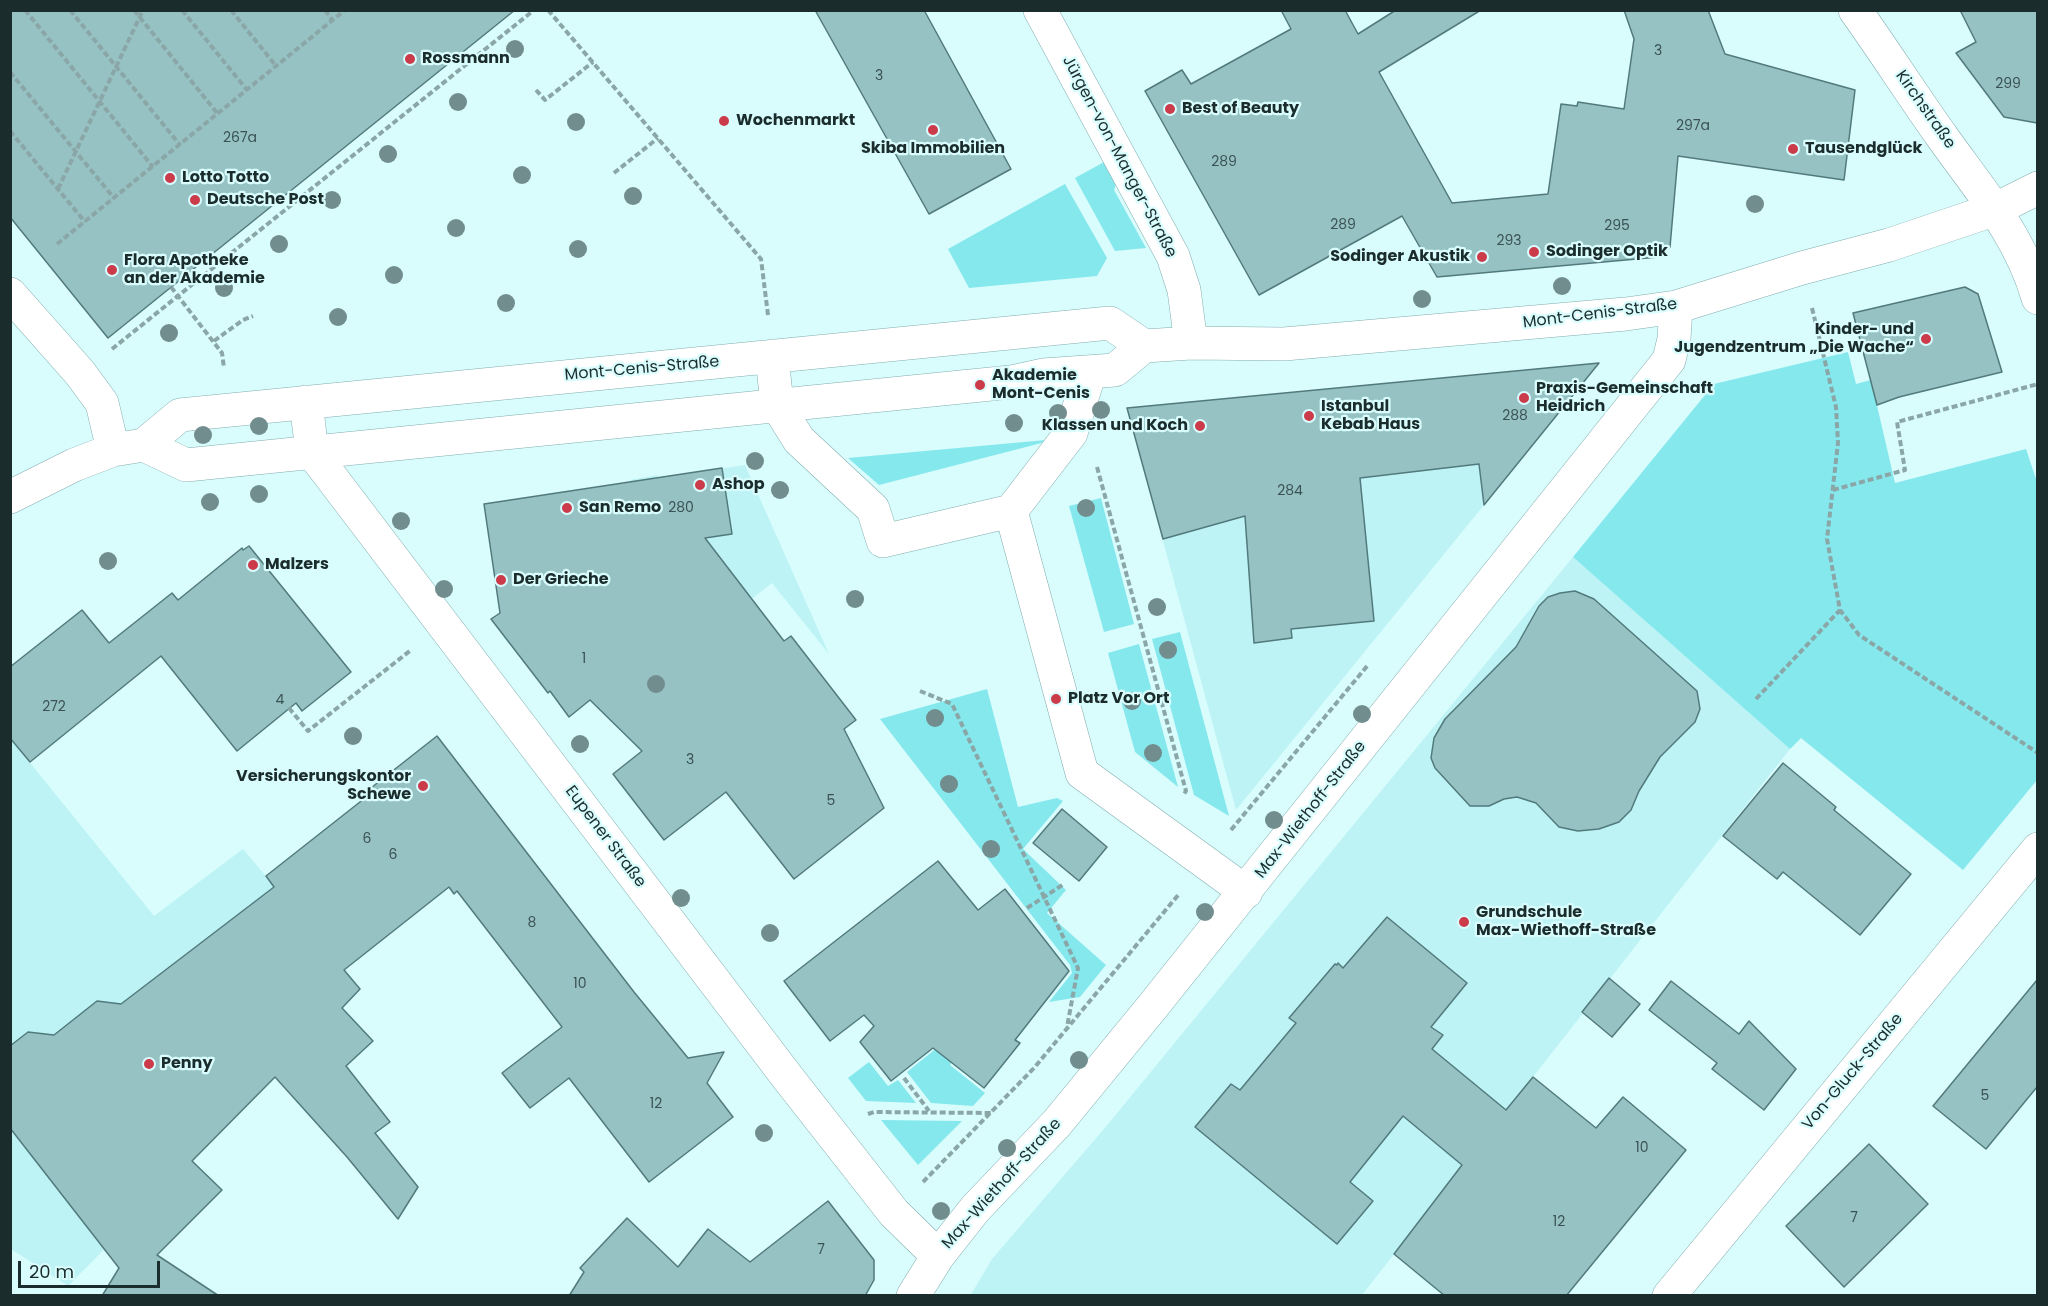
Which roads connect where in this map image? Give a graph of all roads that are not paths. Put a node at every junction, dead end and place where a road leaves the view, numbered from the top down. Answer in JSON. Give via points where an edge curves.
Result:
{"nodes":[{"id":1,"x":1040,"y":10,"type":"edge"},
{"id":2,"x":1855,"y":10,"type":"edge"},
{"id":3,"x":2037,"y":188,"type":"edge"},
{"id":4,"x":1996,"y":209,"type":"junction"},
{"id":5,"x":10,"y":294,"type":"edge"},
{"id":6,"x":2037,"y":298,"type":"edge"},
{"id":7,"x":1676,"y":307,"type":"junction"},
{"id":8,"x":1191,"y":343,"type":"junction"},
{"id":9,"x":1144,"y":346,"type":"junction"},
{"id":10,"x":772,"y":356,"type":"junction"},
{"id":11,"x":1090,"y":372,"type":"junction"},
{"id":12,"x":306,"y":402,"type":"junction"},
{"id":13,"x":777,"y":405,"type":"junction"},
{"id":14,"x":129,"y":447,"type":"junction"},
{"id":15,"x":312,"y":452,"type":"junction"},
{"id":16,"x":10,"y":497,"type":"edge"},
{"id":17,"x":1011,"y":512,"type":"junction"},
{"id":18,"x":2037,"y":849,"type":"edge"},
{"id":19,"x":1246,"y":892,"type":"junction"},
{"id":20,"x":938,"y":1256,"type":"junction"},
{"id":21,"x":913,"y":1296,"type":"edge"},
{"id":22,"x":1669,"y":1296,"type":"edge"}],
"edges":[{"from":1,"to":8,"type":"street","name":"Jürgen-von-Manger-Straße","via":[[1173,256],[1184,290]]},
{"from":2,"to":4,"type":"street","name":"Kirchstraße"},
{"from":3,"to":4,"type":"street","name":"Mont-Cenis-Straße"},
{"from":4,"to":6,"type":"street","name":"Kirchstraße","via":[[2031,275]]},
{"from":4,"to":7,"type":"street","name":"Mont-Cenis-Straße","via":[[1889,245]]},
{"from":5,"to":14,"type":"street","via":[[80,373]]},
{"from":7,"to":8,"type":"street","name":"Mont-Cenis-Straße","via":[[1284,344]]},
{"from":7,"to":19,"type":"street","name":"Max-Wiethoff-Straße","via":[[1669,360]]},
{"from":8,"to":9,"type":"street","name":"Mont-Cenis-Straße"},
{"from":9,"to":10,"type":"street","name":"Mont-Cenis-Straße","via":[[1110,323]]},
{"from":9,"to":11,"type":"street","via":[[1115,370]]},
{"from":10,"to":12,"type":"street","name":"Mont-Cenis-Straße"},
{"from":10,"to":13,"type":"street"},
{"from":11,"to":13,"type":"street"},
{"from":11,"to":17,"type":"street","via":[[1071,433]]},
{"from":12,"to":14,"type":"street","name":"Mont-Cenis-Straße","via":[[180,415]]},
{"from":12,"to":15,"type":"street"},
{"from":13,"to":15,"type":"street"},
{"from":13,"to":17,"type":"street","via":[[799,440],[873,509],[883,541]]},
{"from":14,"to":15,"type":"street","via":[[186,465]]},
{"from":14,"to":16,"type":"street","name":"Mont-Cenis-Straße","via":[[74,465]]},
{"from":15,"to":20,"type":"street","name":"Eupener Straße","via":[[788,1078],[894,1213]]},
{"from":17,"to":19,"type":"street","via":[[1082,773]]},
{"from":18,"to":22,"type":"street","name":"Von-Gluck-Straße"},
{"from":19,"to":20,"type":"street","name":"Max-Wiethoff-Straße","via":[[1058,1123],[975,1209]]},
{"from":20,"to":21,"type":"street","name":"Max-Wiethoff-Straße"}]}
